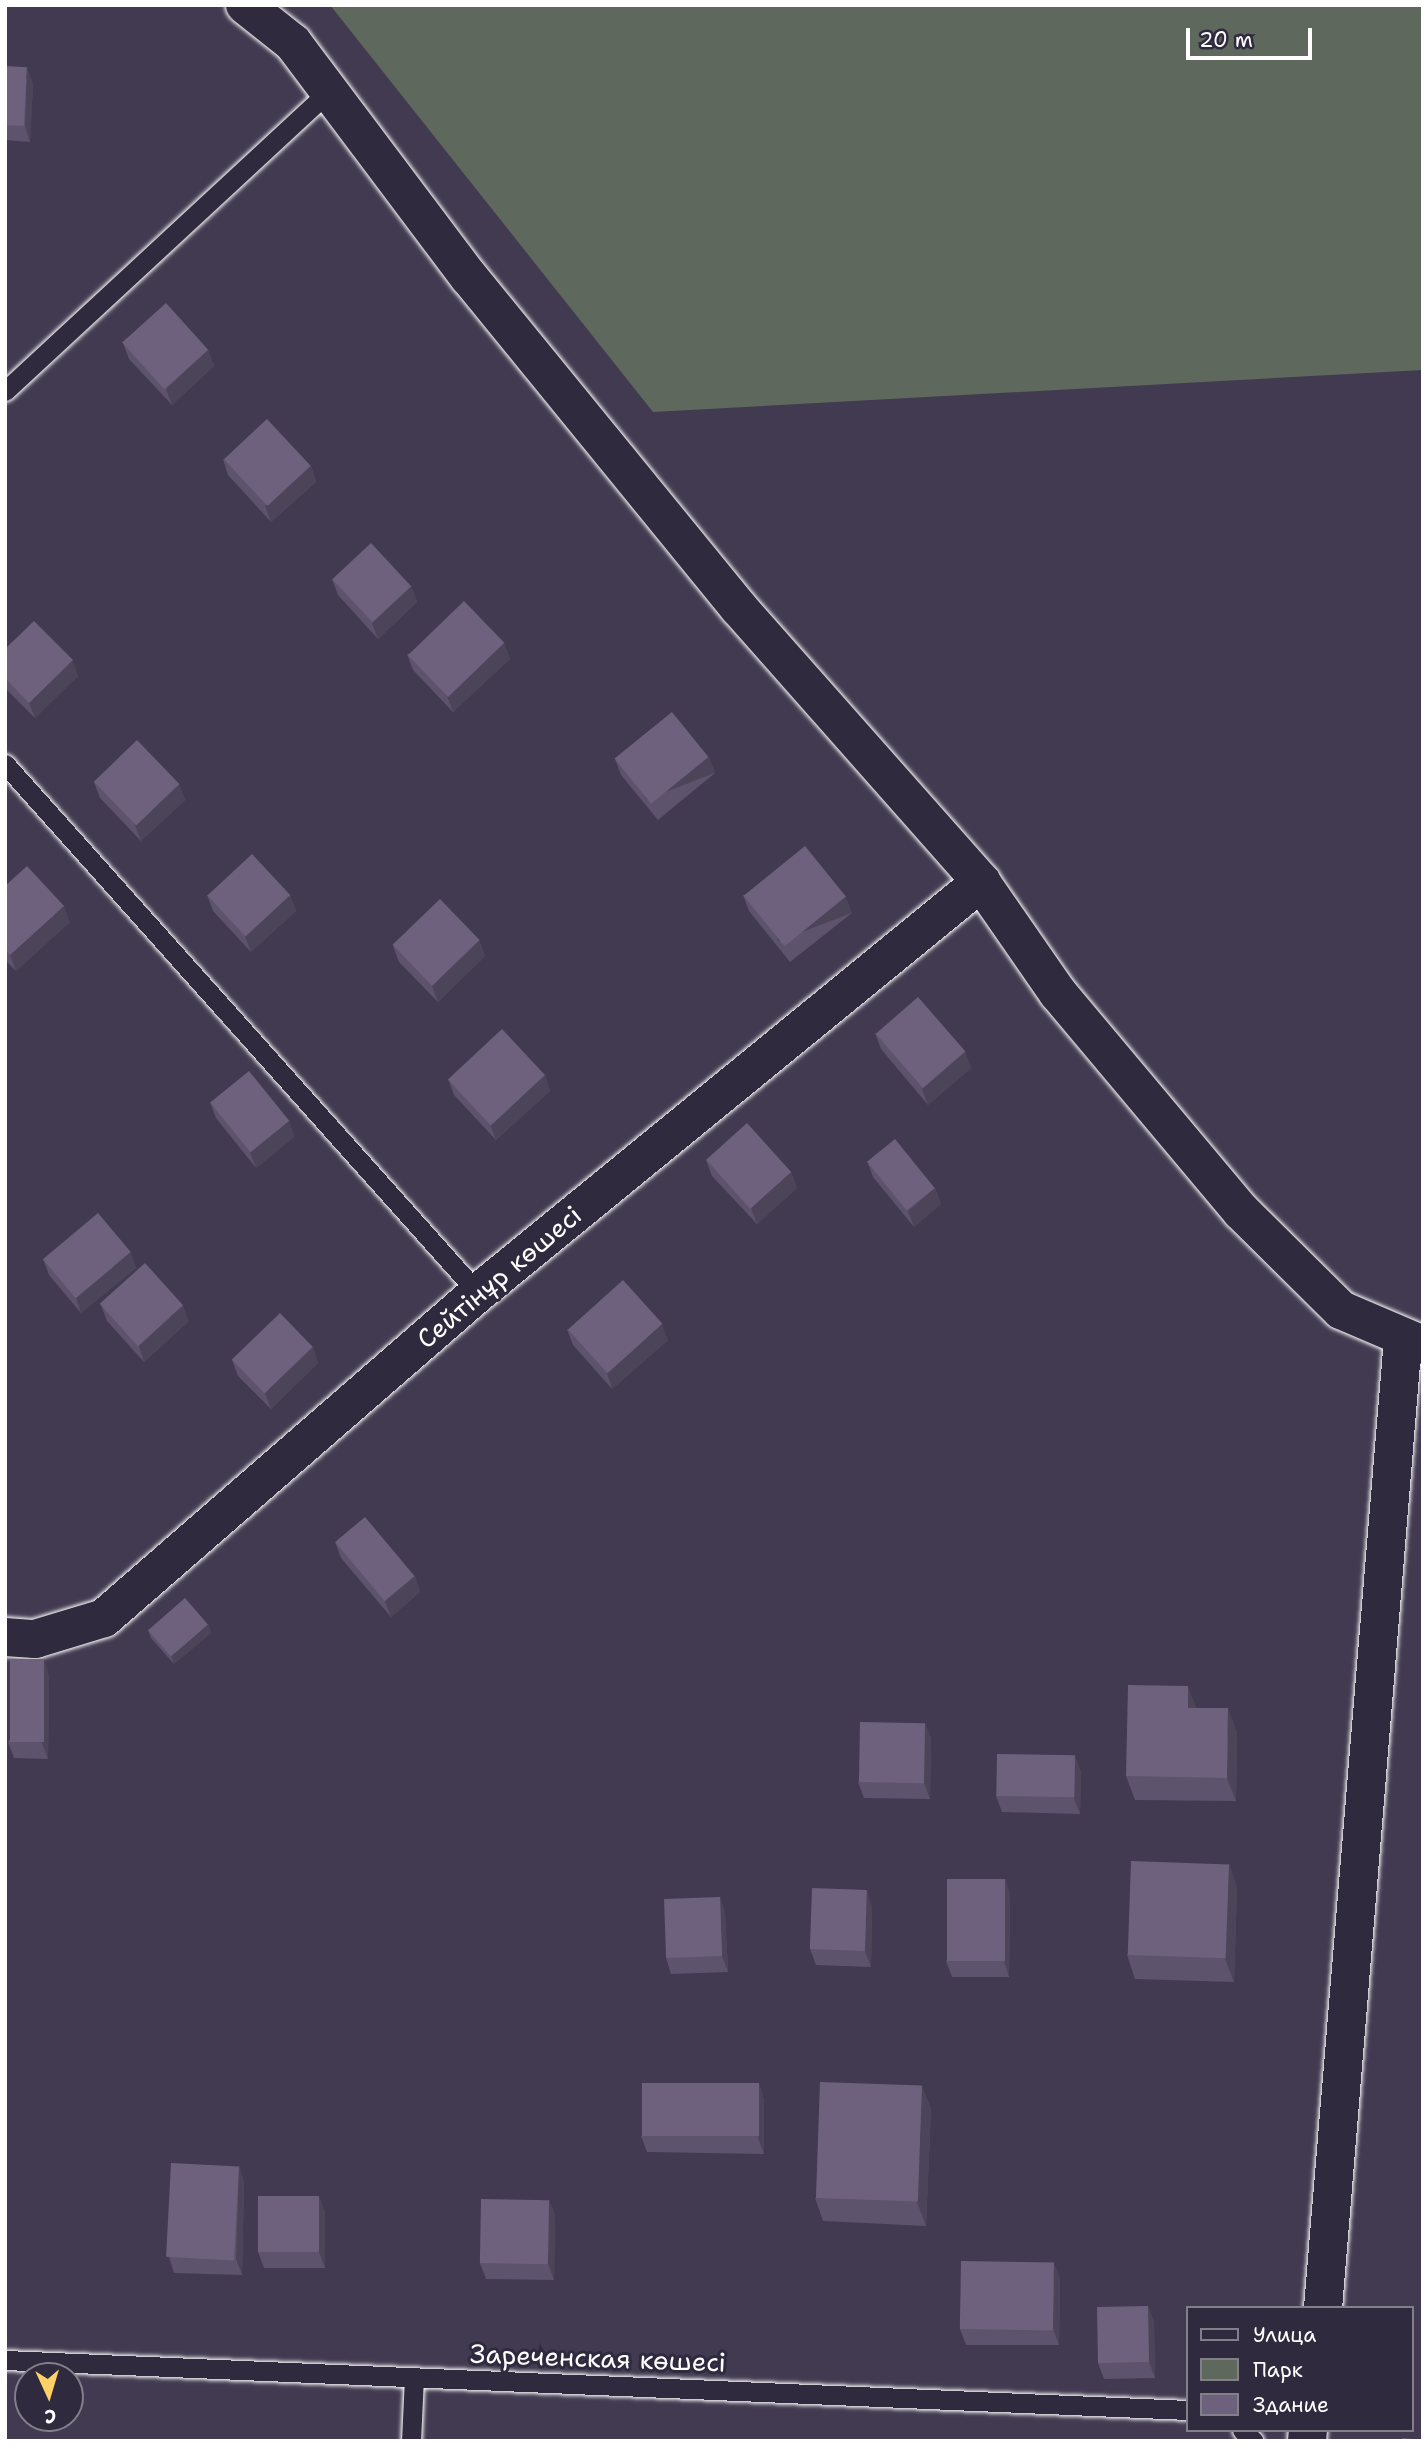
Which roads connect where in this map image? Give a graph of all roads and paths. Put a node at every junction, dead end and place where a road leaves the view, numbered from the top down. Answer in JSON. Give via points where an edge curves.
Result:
{"nodes":[{"id":1,"x":245,"y":5,"type":"edge"},
{"id":2,"x":329,"y":91,"type":"junction"},
{"id":3,"x":5,"y":391,"type":"edge"},
{"id":4,"x":5,"y":764,"type":"edge"},
{"id":5,"x":981,"y":882,"type":"junction"},
{"id":6,"x":478,"y":1293,"type":"junction"},
{"id":7,"x":1413,"y":1342,"type":"edge"},
{"id":8,"x":5,"y":1637,"type":"edge"},
{"id":9,"x":1324,"y":2306,"type":"edge"},
{"id":10,"x":5,"y":2360,"type":"edge"},
{"id":11,"x":414,"y":2377,"type":"junction"},
{"id":12,"x":1186,"y":2410,"type":"edge"},
{"id":13,"x":411,"y":2441,"type":"edge"}],
"edges":[{"from":1,"to":2,"type":"street","via":[[293,43]]},
{"from":2,"to":3,"type":"lane"},
{"from":2,"to":5,"type":"street","via":[[469,277],[722,586]]},
{"from":4,"to":6,"type":"lane"},
{"from":5,"to":6,"type":"street","name":"Сейтінұр көшесі"},
{"from":5,"to":7,"type":"street","via":[[1058,993],[1241,1211],[1341,1310]]},
{"from":6,"to":8,"type":"street","name":"Сейтінұр көшесі","via":[[104,1618],[35,1639]]},
{"from":7,"to":9,"type":"street"},
{"from":10,"to":11,"type":"lane","name":"Зареченская көшесі"},
{"from":11,"to":12,"type":"lane","name":"Зареченская көшесі"},
{"from":11,"to":13,"type":"lane"}]}
